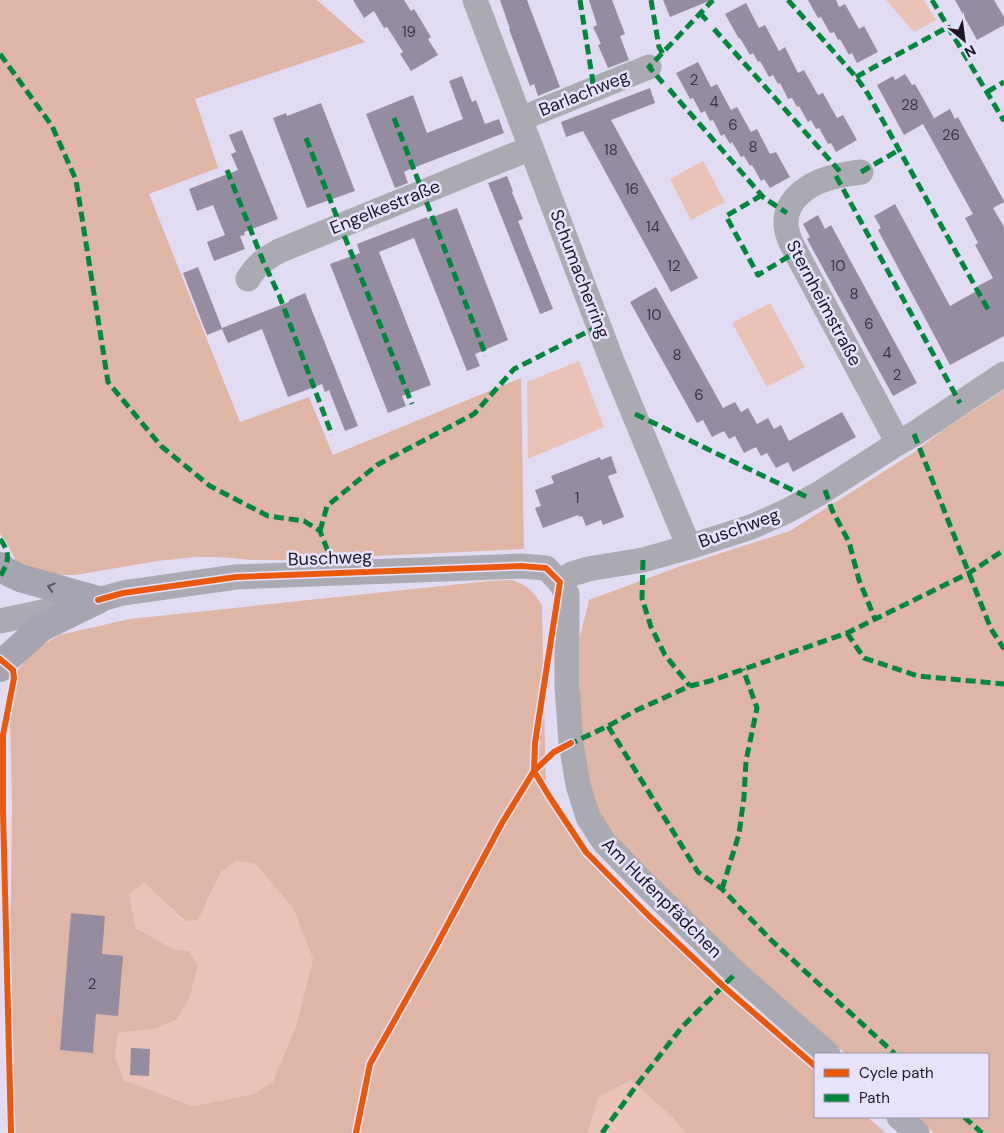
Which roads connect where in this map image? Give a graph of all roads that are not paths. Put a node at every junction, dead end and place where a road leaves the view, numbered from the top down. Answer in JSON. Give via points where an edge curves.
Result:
{"nodes":[{"id":1,"x":475,"y":0,"type":"edge"},
{"id":2,"x":649,"y":68,"type":"dead end"},
{"id":3,"x":520,"y":118,"type":"junction"},
{"id":4,"x":531,"y":148,"type":"junction"},
{"id":5,"x":861,"y":172,"type":"dead end"},
{"id":6,"x":248,"y":279,"type":"dead end"},
{"id":7,"x":1004,"y":374,"type":"edge"},
{"id":8,"x":898,"y":443,"type":"junction"},
{"id":9,"x":688,"y":547,"type":"junction"},
{"id":10,"x":0,"y":566,"type":"edge"},
{"id":11,"x":560,"y":582,"type":"junction"},
{"id":12,"x":98,"y":600,"type":"junction"},
{"id":13,"x":0,"y":621,"type":"edge"},
{"id":14,"x":0,"y":668,"type":"edge"},
{"id":15,"x":827,"y":1053,"type":"edge"},
{"id":16,"x":900,"y":1118,"type":"edge"},
{"id":17,"x":917,"y":1133,"type":"edge"}],
"edges":[{"from":1,"to":3,"type":"street","name":"Schumacherring"},
{"from":2,"to":3,"type":"street","name":"Barlachweg"},
{"from":3,"to":4,"type":"street","name":"Schumacherring"},
{"from":4,"to":6,"type":"street","name":"Engelkestraße","via":[[279,250],[260,262]]},
{"from":4,"to":9,"type":"street","name":"Schumacherring","via":[[612,361]]},
{"from":5,"to":8,"type":"street","name":"Sternheimstraße","via":[[818,182],[798,194],[786,213],[786,226],[791,243]]},
{"from":7,"to":8,"type":"street","name":"Buschweg"},
{"from":8,"to":9,"type":"street","name":"Buschweg","via":[[785,512]]},
{"from":9,"to":11,"type":"street","name":"Buschweg","via":[[644,560],[588,569]]},
{"from":12,"to":10,"type":"main road","one_way":true,"via":[[20,578]]},
{"from":11,"to":12,"type":"street","name":"Buschweg","via":[[546,568],[521,566],[322,573],[236,577],[123,593]]},
{"from":11,"to":15,"type":"street","name":"Am Hufenpfädchen","via":[[567,594],[566,686],[571,743],[578,785],[588,817],[604,842],[648,887],[736,973]]},
{"from":12,"to":13,"type":"street","name":"Buschweg"},
{"from":12,"to":14,"type":"main road","via":[[42,628]]},
{"from":16,"to":17,"type":"street"}]}
